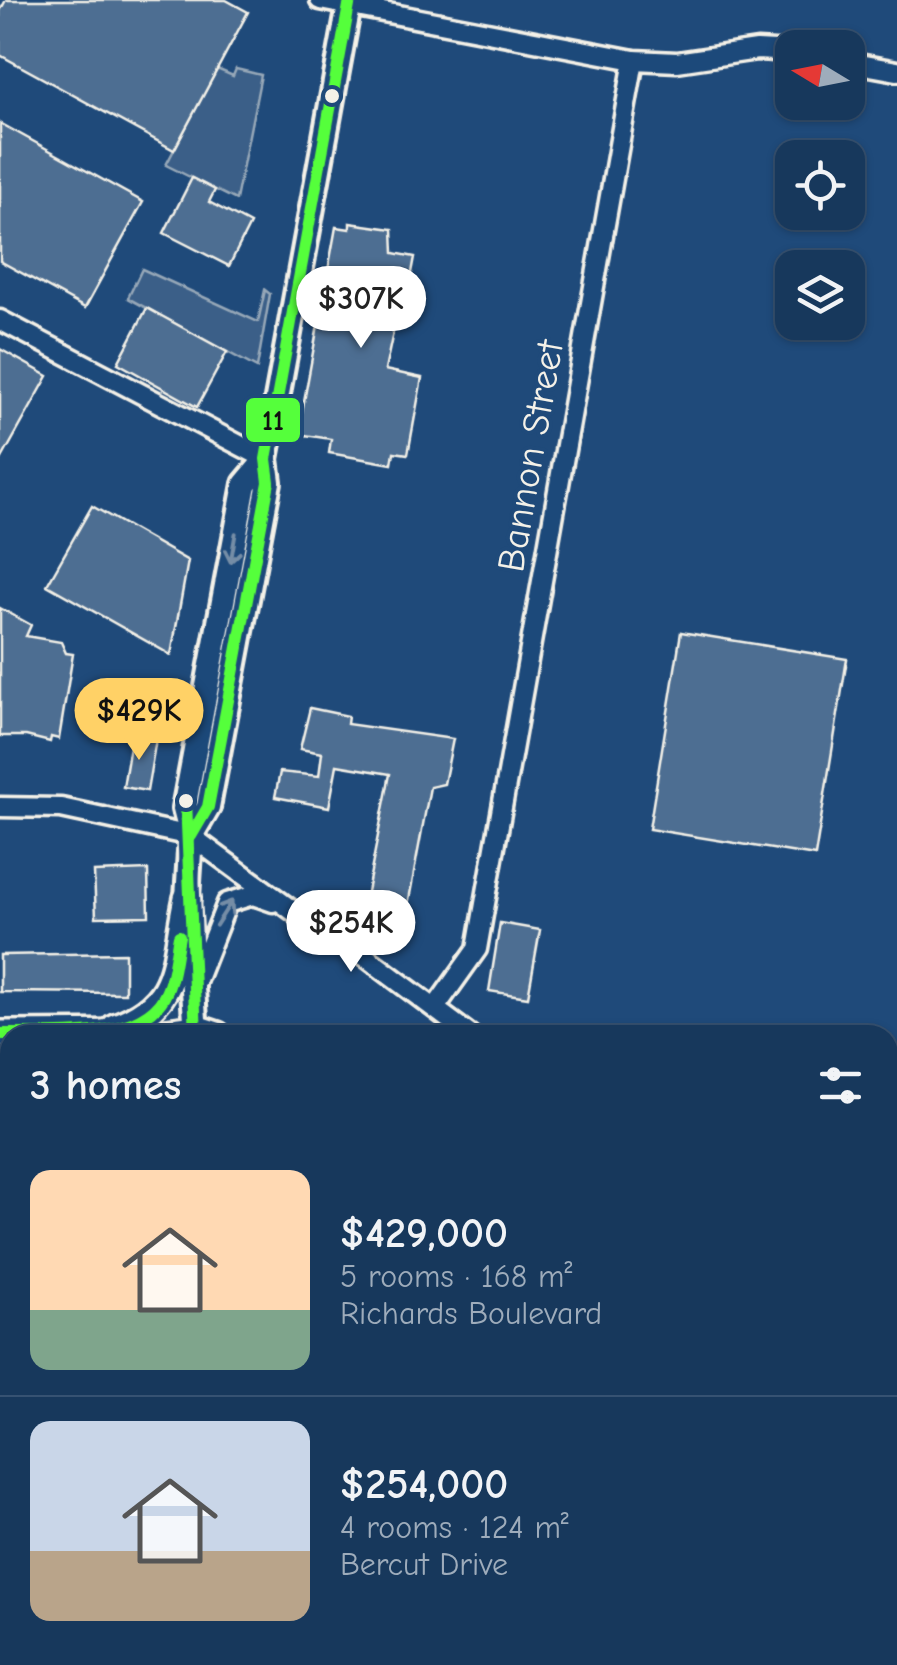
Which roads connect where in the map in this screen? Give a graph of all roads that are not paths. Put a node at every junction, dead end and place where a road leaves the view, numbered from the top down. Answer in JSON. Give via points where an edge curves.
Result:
{"nodes":[{"id":1,"x":320,"y":0,"type":"edge"},
{"id":2,"x":350,"y":3,"type":"edge"},
{"id":3,"x":775,"y":51,"type":"edge"},
{"id":4,"x":634,"y":60,"type":"junction"},
{"id":5,"x":865,"y":65,"type":"edge"},
{"id":6,"x":897,"y":71,"type":"edge"},
{"id":7,"x":0,"y":320,"type":"edge"},
{"id":8,"x":266,"y":459,"type":"junction"},
{"id":9,"x":0,"y":807,"type":"edge"},
{"id":10,"x":190,"y":836,"type":"junction"},
{"id":11,"x":187,"y":898,"type":"junction"},
{"id":12,"x":292,"y":910,"type":"junction"},
{"id":13,"x":194,"y":987,"type":"junction"},
{"id":14,"x":435,"y":1008,"type":"junction"},
{"id":15,"x":122,"y":1025,"type":"edge"},
{"id":16,"x":202,"y":1025,"type":"edge"},
{"id":17,"x":457,"y":1025,"type":"edge"}],
"edges":[{"from":1,"to":2,"type":"street"},
{"from":2,"to":4,"type":"street"},
{"from":2,"to":8,"type":"main road"},
{"from":3,"to":4,"type":"street"},
{"from":4,"to":14,"type":"street","name":"Bannon Street","via":[[477,949]]},
{"from":5,"to":6,"type":"street"},
{"from":7,"to":8,"type":"street"},
{"from":8,"to":10,"type":"main road","via":[[245,484],[184,809]]},
{"from":9,"to":10,"type":"street","via":[[61,808]]},
{"from":10,"to":11,"type":"main road"},
{"from":10,"to":12,"type":"street"},
{"from":11,"to":13,"type":"main road"},
{"from":11,"to":15,"type":"highway","via":[[167,992],[159,1005]]},
{"from":13,"to":12,"type":"street","one_way":true,"via":[[220,914],[232,900],[253,895]]},
{"from":12,"to":14,"type":"street"},
{"from":13,"to":16,"type":"main road"},
{"from":14,"to":17,"type":"street"}]}
